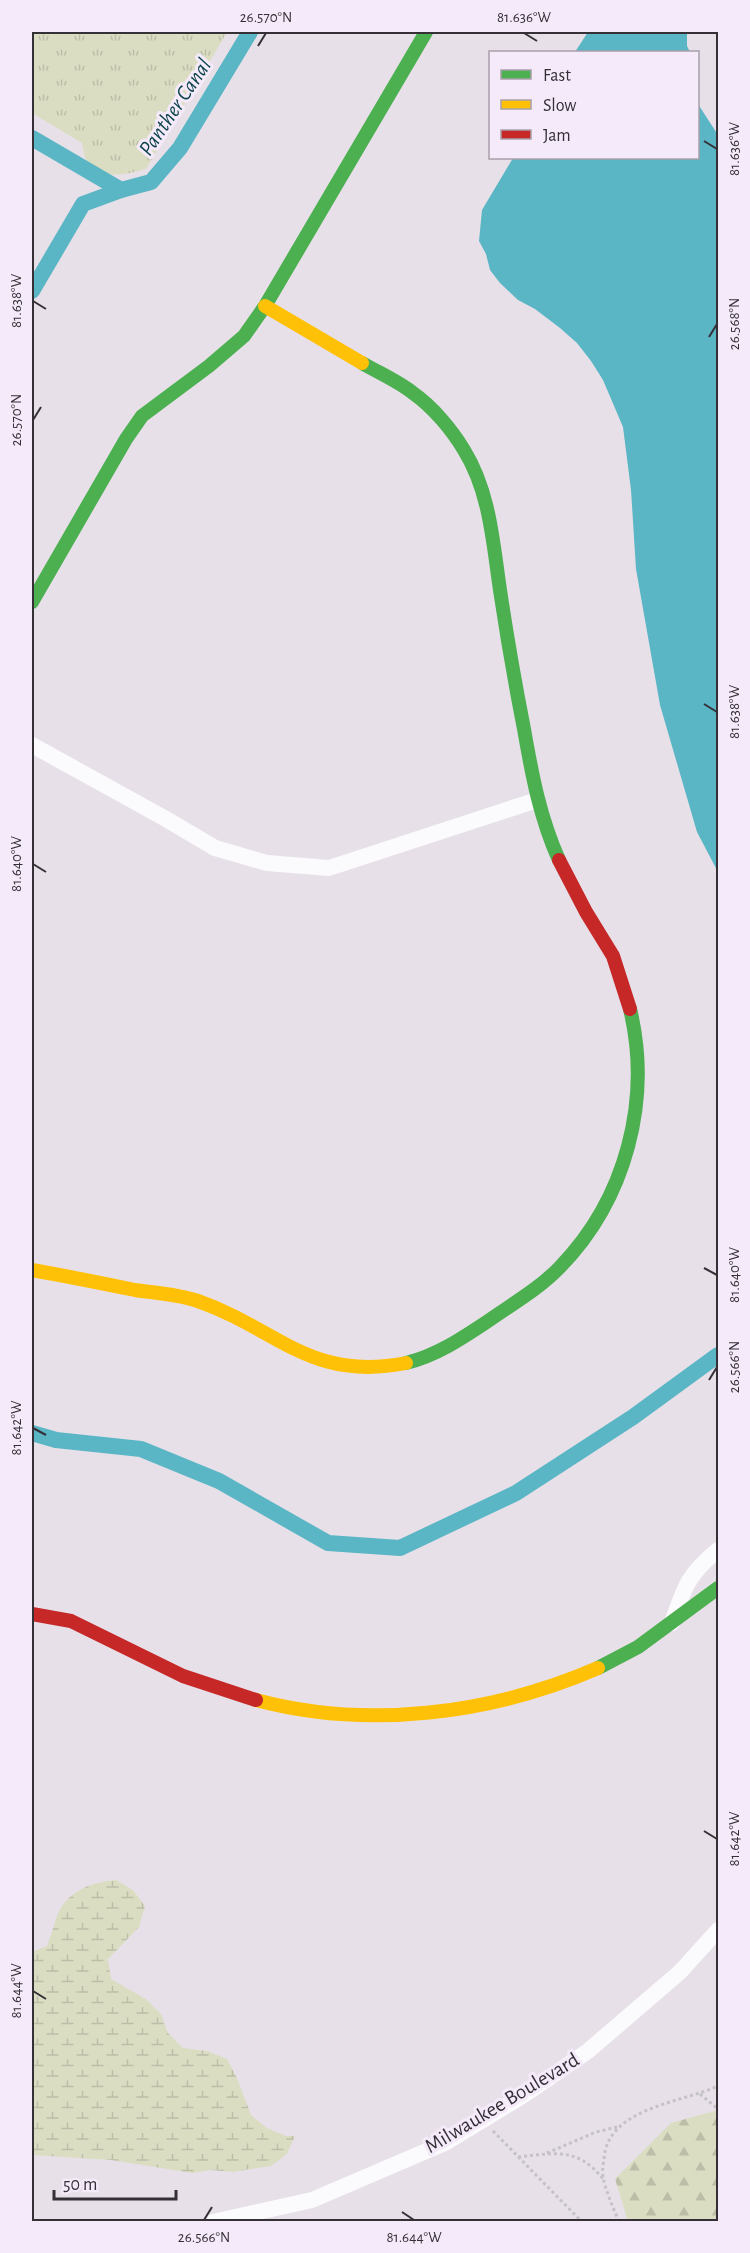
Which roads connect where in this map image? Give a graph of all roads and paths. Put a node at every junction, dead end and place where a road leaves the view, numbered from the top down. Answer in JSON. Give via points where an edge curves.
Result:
{"nodes":[{"id":1,"x":426,"y":32,"type":"edge"},
{"id":2,"x":265,"y":306,"type":"junction"},
{"id":3,"x":32,"y":602,"type":"edge"},
{"id":4,"x":32,"y":745,"type":"edge"},
{"id":5,"x":537,"y":800,"type":"junction"},
{"id":6,"x":32,"y":1270,"type":"edge"},
{"id":7,"x":718,"y":1550,"type":"edge"},
{"id":8,"x":718,"y":1588,"type":"edge"},
{"id":9,"x":32,"y":1614,"type":"edge"},
{"id":10,"x":672,"y":1623,"type":"junction"},
{"id":11,"x":718,"y":1930,"type":"edge"},
{"id":12,"x":718,"y":2086,"type":"edge"},
{"id":13,"x":700,"y":2094,"type":"junction"},
{"id":14,"x":718,"y":2109,"type":"edge"},
{"id":15,"x":482,"y":2121,"type":"junction"},
{"id":16,"x":617,"y":2127,"type":"junction"},
{"id":17,"x":546,"y":2154,"type":"junction"},
{"id":18,"x":518,"y":2157,"type":"junction"},
{"id":19,"x":605,"y":2182,"type":"junction"},
{"id":20,"x":213,"y":2222,"type":"edge"},
{"id":21,"x":582,"y":2222,"type":"edge"},
{"id":22,"x":619,"y":2222,"type":"edge"}],
"edges":[{"from":1,"to":2,"type":"street"},
{"from":2,"to":3,"type":"street","via":[[244,336],[142,416]]},
{"from":2,"to":5,"type":"street","via":[[414,393],[458,441],[474,467],[492,528],[518,704]]},
{"from":4,"to":5,"type":"street","via":[[215,848],[276,864],[329,868]]},
{"from":5,"to":6,"type":"street","via":[[555,854],[614,959],[632,1014],[639,1065],[638,1105],[617,1180],[597,1219],[558,1269],[436,1354],[401,1365],[358,1367],[325,1362],[194,1300]]},
{"from":7,"to":10,"type":"street","via":[[685,1584]]},
{"from":8,"to":10,"type":"street"},
{"from":9,"to":10,"type":"street","via":[[74,1622],[198,1682],[281,1706],[357,1715],[457,1709],[529,1693],[612,1662]]},
{"from":11,"to":15,"type":"street","name":"Milwaukee Boulevard","via":[[680,1972],[588,2050]]},
{"from":12,"to":13,"type":"path"},
{"from":13,"to":14,"type":"path"},
{"from":13,"to":16,"type":"path","via":[[639,2113]]},
{"from":15,"to":18,"type":"path"},
{"from":15,"to":20,"type":"street","name":"Milwaukee Boulevard","via":[[446,2143],[312,2200]]},
{"from":16,"to":17,"type":"path"},
{"from":16,"to":19,"type":"path","via":[[604,2149]]},
{"from":17,"to":18,"type":"path"},
{"from":17,"to":19,"type":"path","via":[[579,2156]]},
{"from":18,"to":21,"type":"path"},
{"from":19,"to":22,"type":"path"}]}
